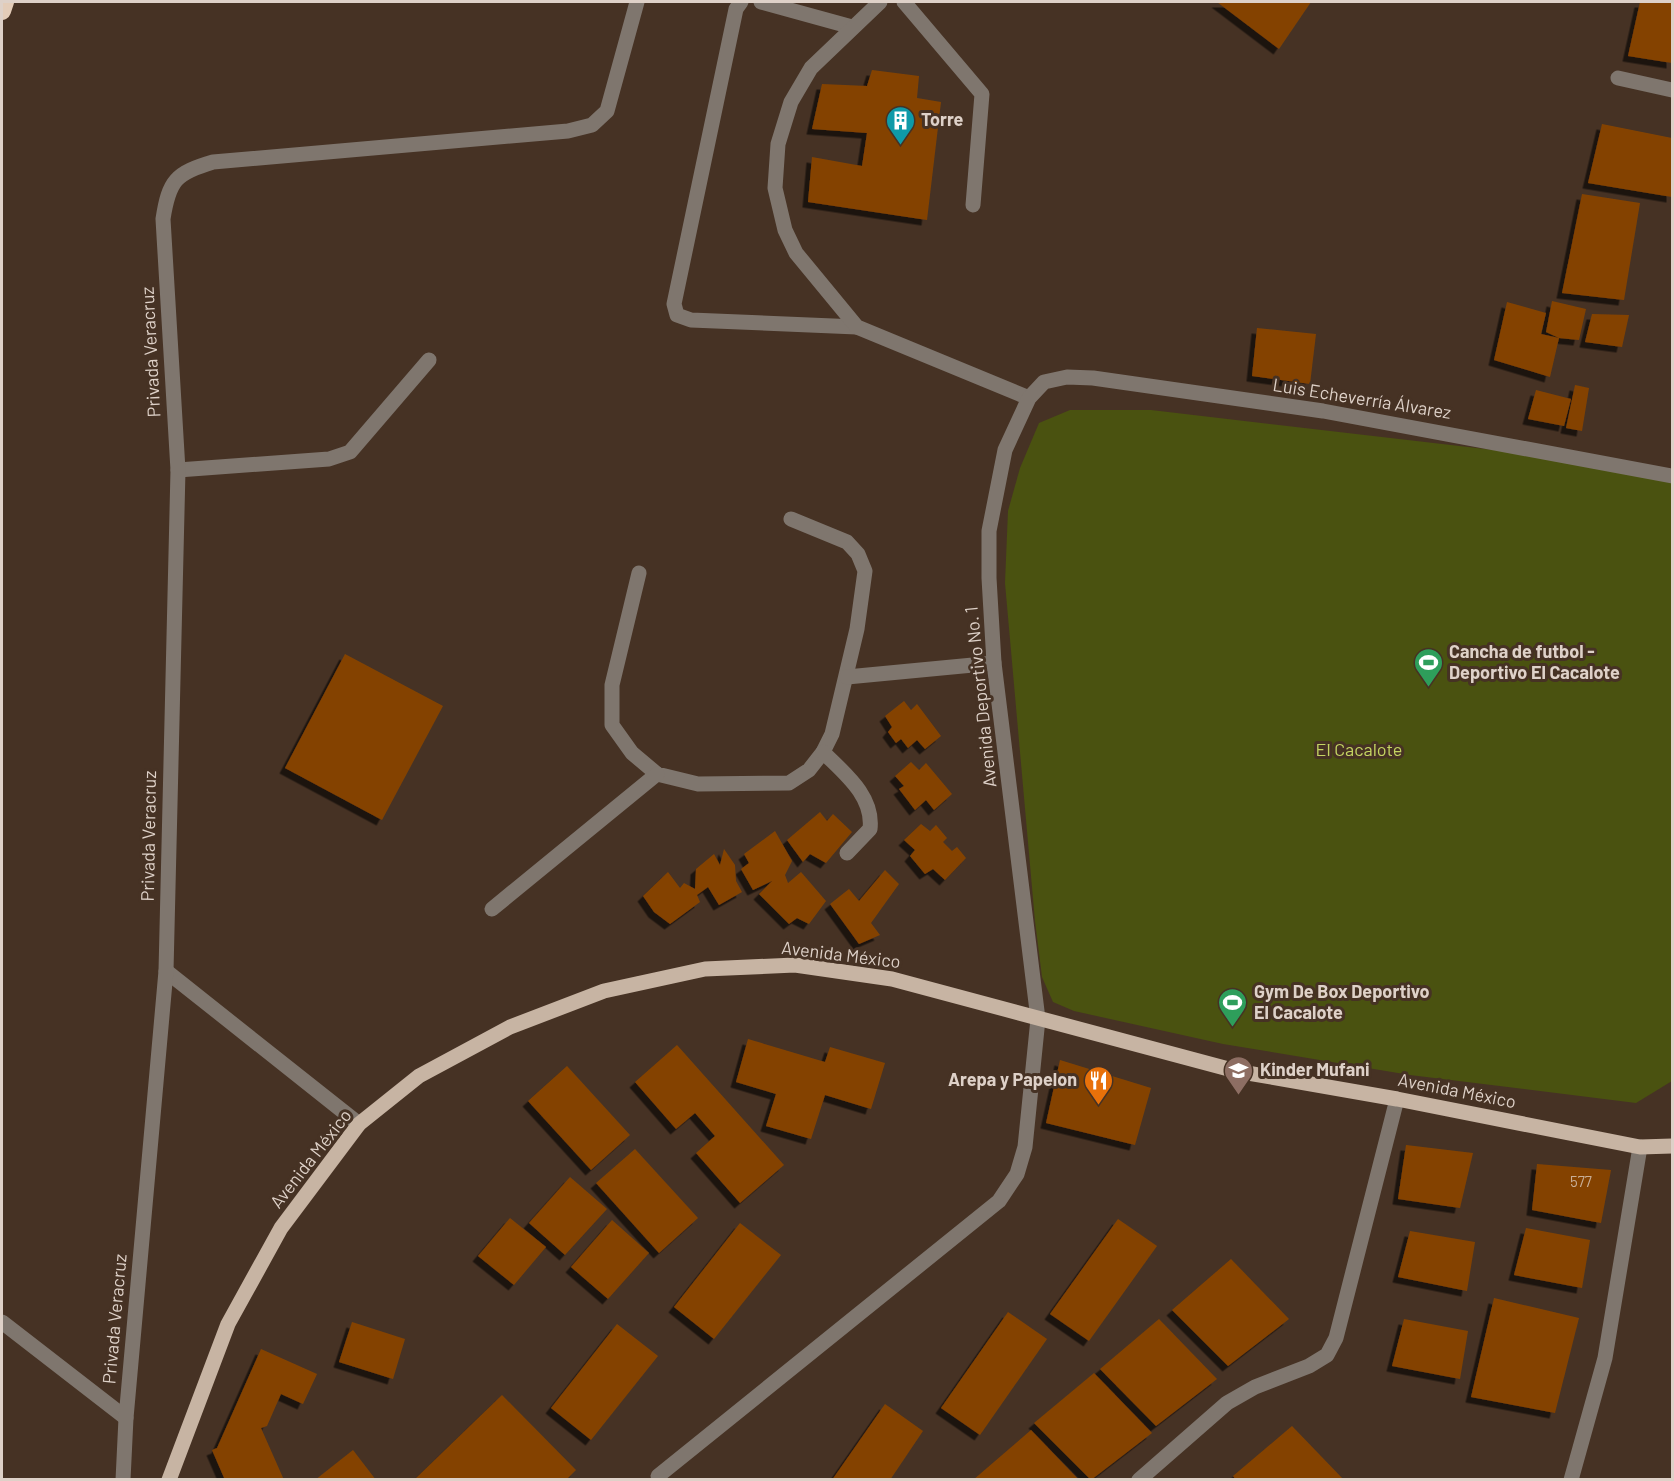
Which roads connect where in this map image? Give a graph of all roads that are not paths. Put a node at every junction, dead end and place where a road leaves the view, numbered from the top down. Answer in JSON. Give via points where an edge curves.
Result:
{"nodes":[{"id":1,"x":5,"y":2,"type":"edge"},
{"id":2,"x":637,"y":2,"type":"edge"},
{"id":3,"x":741,"y":2,"type":"edge"},
{"id":4,"x":761,"y":2,"type":"edge"},
{"id":5,"x":880,"y":2,"type":"edge"},
{"id":6,"x":903,"y":2,"type":"edge"},
{"id":7,"x":2,"y":11,"type":"edge"},
{"id":8,"x":852,"y":27,"type":"junction"},
{"id":9,"x":1618,"y":78,"type":"dead end"},
{"id":10,"x":1672,"y":90,"type":"edge"},
{"id":11,"x":973,"y":205,"type":"dead end"},
{"id":12,"x":857,"y":327,"type":"junction"},
{"id":13,"x":429,"y":360,"type":"dead end"},
{"id":14,"x":1044,"y":382,"type":"joint"},
{"id":15,"x":1029,"y":398,"type":"junction"},
{"id":16,"x":178,"y":470,"type":"junction"},
{"id":17,"x":1672,"y":476,"type":"edge"},
{"id":18,"x":791,"y":519,"type":"dead end"},
{"id":19,"x":639,"y":573,"type":"dead end"},
{"id":20,"x":994,"y":663,"type":"junction"},
{"id":21,"x":847,"y":677,"type":"junction"},
{"id":22,"x":823,"y":752,"type":"junction"},
{"id":23,"x":657,"y":774,"type":"junction"},
{"id":24,"x":847,"y":853,"type":"dead end"},
{"id":25,"x":492,"y":909,"type":"dead end"},
{"id":26,"x":166,"y":971,"type":"junction"},
{"id":27,"x":1038,"y":1019,"type":"junction"},
{"id":28,"x":1397,"y":1099,"type":"junction"},
{"id":29,"x":360,"y":1124,"type":"junction"},
{"id":30,"x":1672,"y":1146,"type":"edge"},
{"id":31,"x":1640,"y":1147,"type":"junction"},
{"id":32,"x":2,"y":1322,"type":"edge"},
{"id":33,"x":126,"y":1418,"type":"junction"},
{"id":34,"x":658,"y":1476,"type":"dead end"},
{"id":35,"x":123,"y":1479,"type":"edge"},
{"id":36,"x":169,"y":1479,"type":"edge"},
{"id":37,"x":1139,"y":1479,"type":"edge"},
{"id":38,"x":1571,"y":1479,"type":"edge"}],
"edges":[{"from":1,"to":7,"type":"highway"},
{"from":2,"to":16,"type":"street","name":"Privada Veracruz","via":[[607,111],[592,125],[568,132],[213,162],[185,170],[167,192],[163,219]]},
{"from":3,"to":12,"type":"street","via":[[736,9],[674,304],[677,315],[691,320]]},
{"from":4,"to":8,"type":"street"},
{"from":5,"to":8,"type":"street"},
{"from":6,"to":11,"type":"street","via":[[982,94]]},
{"from":8,"to":12,"type":"street","via":[[811,68],[791,102],[778,144],[775,188],[785,230],[796,253]]},
{"from":9,"to":10,"type":"street"},
{"from":12,"to":15,"type":"street"},
{"from":13,"to":16,"type":"street","via":[[350,452],[328,459]]},
{"from":14,"to":15,"type":"street","name":"Avenida Deportivo No. 1"},
{"from":14,"to":17,"type":"street","name":"Luis Echeverría Álvarez","via":[[1067,377],[1093,378],[1323,411]]},
{"from":15,"to":20,"type":"street","name":"Avenida Deportivo No. 1","via":[[1005,450],[989,531]]},
{"from":16,"to":26,"type":"street","name":"Privada Veracruz"},
{"from":18,"to":21,"type":"street","via":[[847,542],[858,554],[865,571]]},
{"from":19,"to":23,"type":"street","via":[[612,685],[612,725],[632,753]]},
{"from":20,"to":21,"type":"street"},
{"from":20,"to":27,"type":"street","name":"Avenida Deportivo No. 1"},
{"from":21,"to":22,"type":"street","via":[[832,734]]},
{"from":22,"to":23,"type":"street","via":[[809,770],[789,783],[698,784]]},
{"from":22,"to":24,"type":"street","via":[[857,786],[871,819],[870,829]]},
{"from":23,"to":25,"type":"street"},
{"from":26,"to":29,"type":"street"},
{"from":26,"to":33,"type":"street","name":"Privada Veracruz"},
{"from":27,"to":28,"type":"main road","name":"Avenida México","via":[[1236,1071]]},
{"from":27,"to":29,"type":"main road","name":"Avenida México","via":[[892,979],[795,965],[705,969],[604,991],[510,1027],[419,1076]]},
{"from":27,"to":34,"type":"street","name":"Avenida Deportivo No. 1","via":[[1025,1147],[1017,1174],[999,1201]]},
{"from":28,"to":31,"type":"main road","name":"Avenida México"},
{"from":28,"to":37,"type":"street","via":[[1336,1338],[1327,1355],[1227,1403]]},
{"from":29,"to":36,"type":"main road","name":"Avenida México","via":[[281,1228],[228,1324]]},
{"from":30,"to":31,"type":"main road","name":"Avenida México"},
{"from":31,"to":38,"type":"street","via":[[1605,1358]]},
{"from":32,"to":33,"type":"street"},
{"from":33,"to":35,"type":"street","name":"Privada Veracruz"}]}
